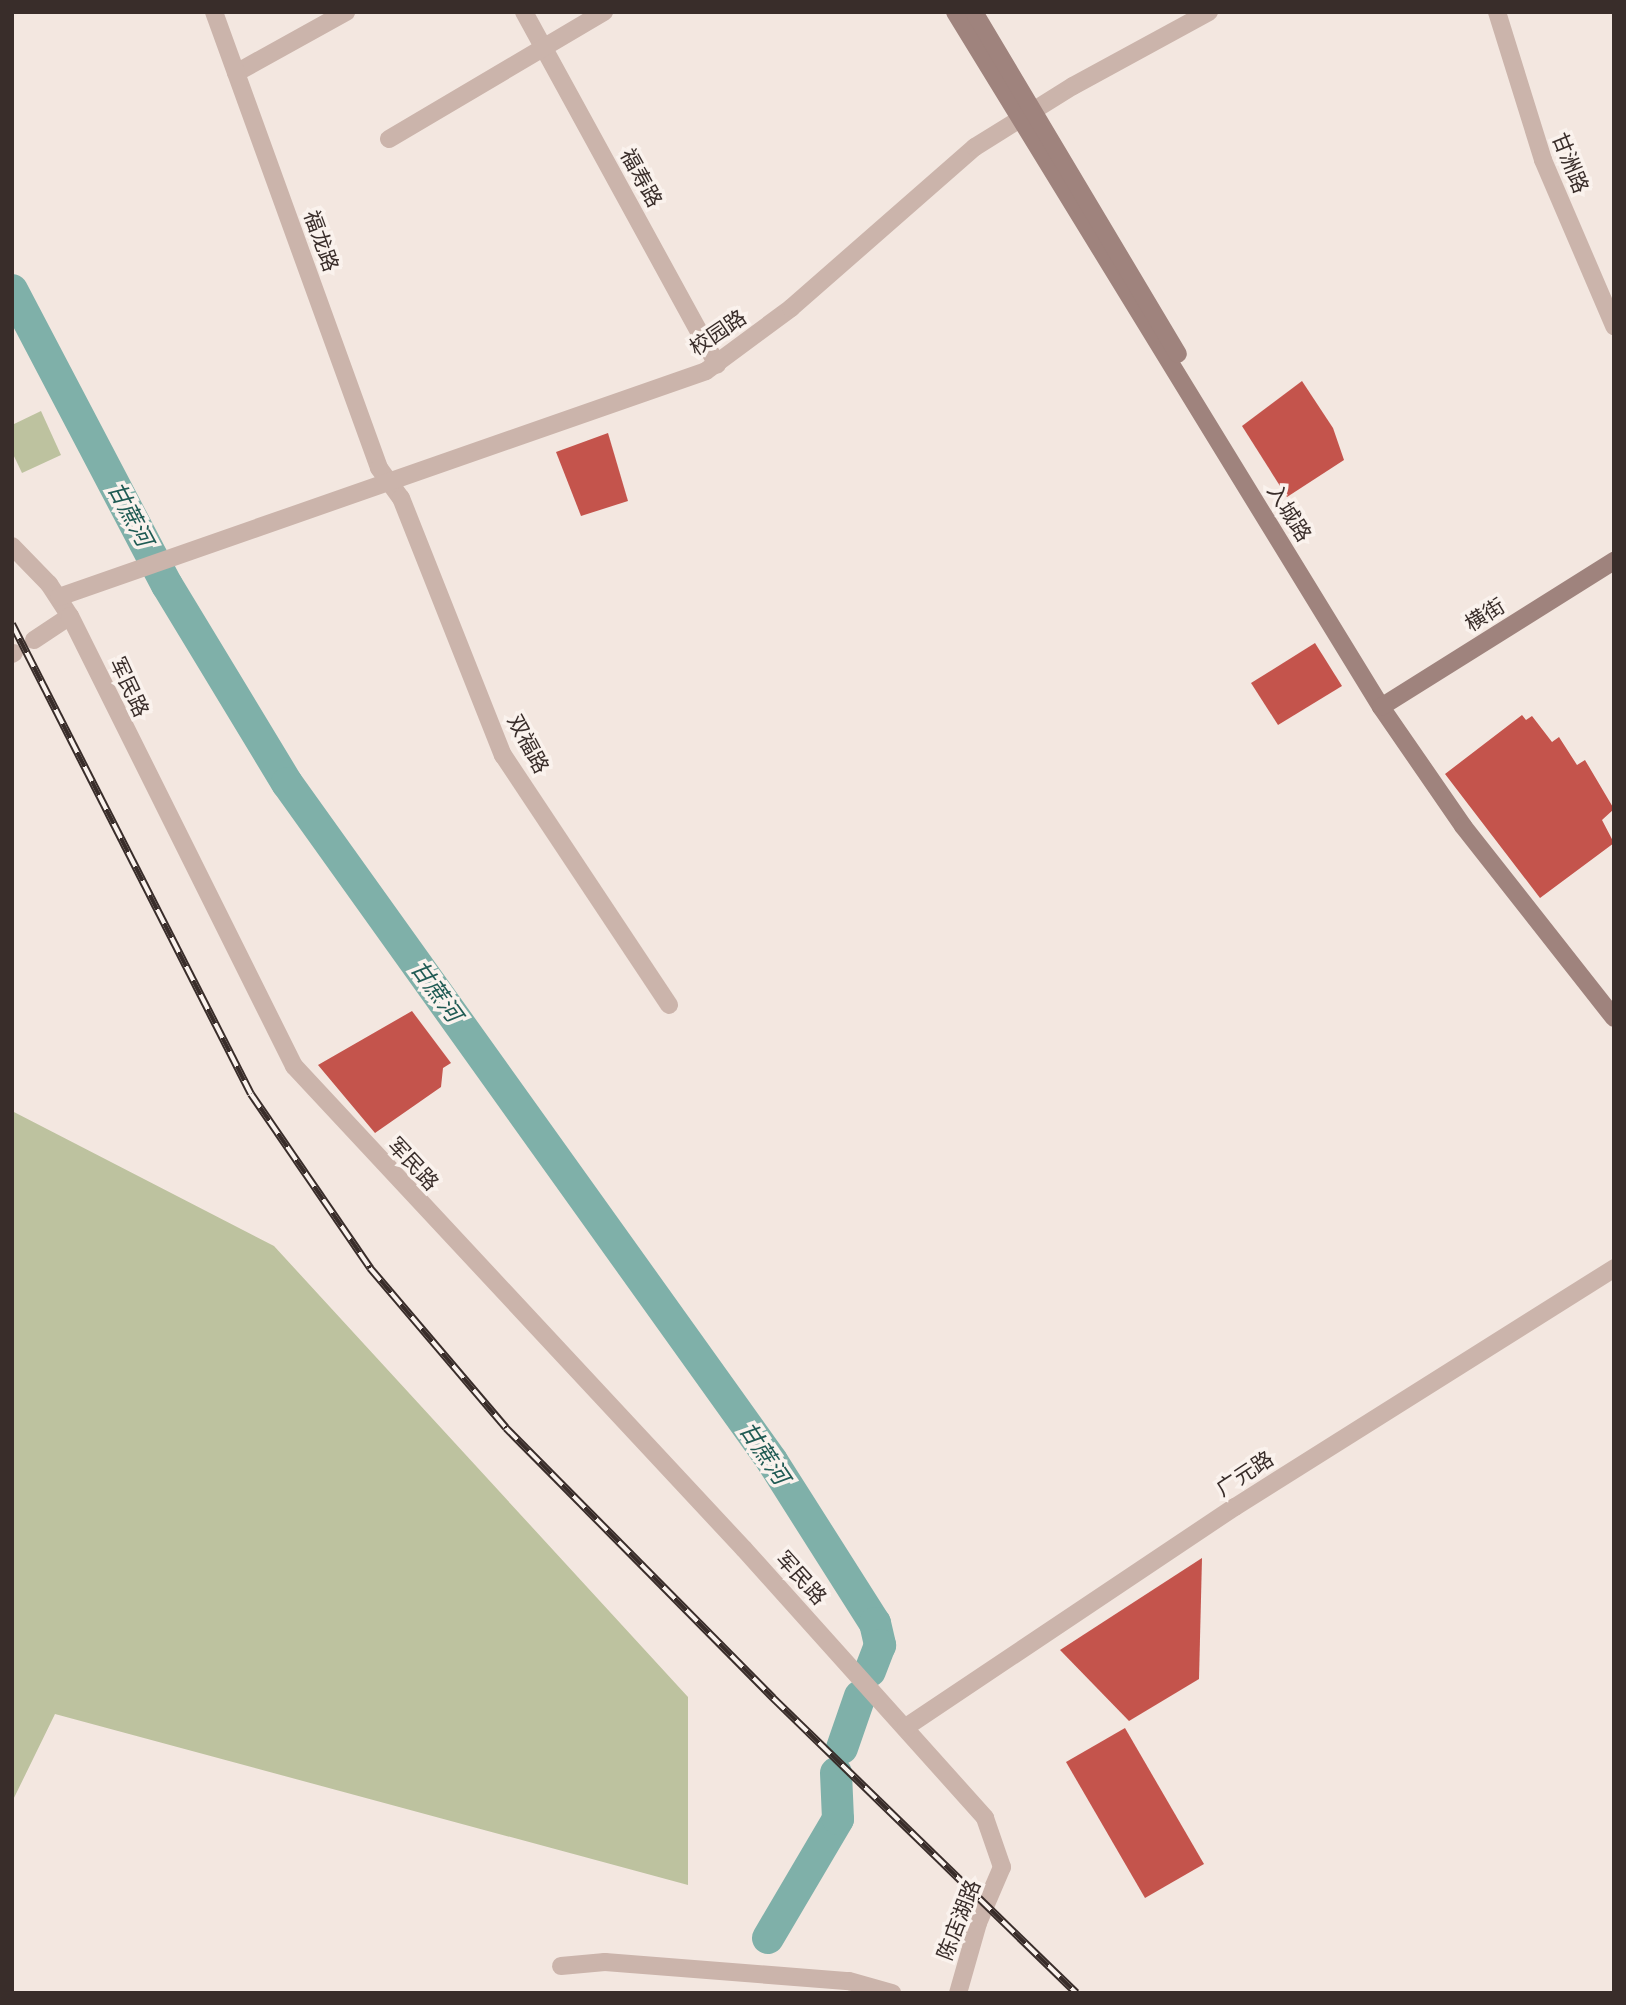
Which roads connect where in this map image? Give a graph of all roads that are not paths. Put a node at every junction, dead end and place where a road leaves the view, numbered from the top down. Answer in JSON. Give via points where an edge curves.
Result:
{"nodes":[{"id":1,"x":214,"y":12,"type":"edge"},
{"id":2,"x":346,"y":12,"type":"edge"},
{"id":3,"x":524,"y":12,"type":"edge"},
{"id":4,"x":604,"y":12,"type":"edge"},
{"id":5,"x":955,"y":12,"type":"edge"},
{"id":6,"x":974,"y":12,"type":"edge"},
{"id":7,"x":1209,"y":12,"type":"edge"},
{"id":8,"x":1497,"y":12,"type":"edge"},
{"id":9,"x":544,"y":47,"type":"junction"},
{"id":10,"x":236,"y":73,"type":"junction"},
{"id":11,"x":1025,"y":114,"type":"junction"},
{"id":12,"x":389,"y":139,"type":"dead end"},
{"id":13,"x":1614,"y":326,"type":"edge"},
{"id":14,"x":717,"y":365,"type":"junction"},
{"id":15,"x":389,"y":482,"type":"junction"},
{"id":16,"x":12,"y":546,"type":"edge"},
{"id":17,"x":1614,"y":561,"type":"edge"},
{"id":18,"x":59,"y":597,"type":"junction"},
{"id":19,"x":70,"y":616,"type":"junction"},
{"id":20,"x":34,"y":640,"type":"dead end"},
{"id":21,"x":1385,"y":705,"type":"junction"},
{"id":22,"x":1614,"y":1000,"type":"edge"},
{"id":23,"x":670,"y":1005,"type":"dead end"},
{"id":24,"x":1614,"y":1018,"type":"edge"},
{"id":25,"x":1614,"y":1268,"type":"edge"},
{"id":26,"x":906,"y":1727,"type":"junction"},
{"id":27,"x":561,"y":1966,"type":"dead end"},
{"id":28,"x":892,"y":1993,"type":"edge"},
{"id":29,"x":958,"y":1993,"type":"edge"}],
"edges":[{"from":1,"to":10,"type":"street","name":"福龙路"},
{"from":2,"to":10,"type":"street"},
{"from":3,"to":9,"type":"street","name":"福寿路"},
{"from":4,"to":9,"type":"street"},
{"from":5,"to":11,"type":"main road","name":"入城路"},
{"from":6,"to":11,"type":"main road","name":"入城路"},
{"from":7,"to":11,"type":"street","name":"校园路"},
{"from":8,"to":13,"type":"street","name":"甘洲路","via":[[1544,160]]},
{"from":9,"to":12,"type":"street"},
{"from":9,"to":14,"type":"street","name":"福寿路"},
{"from":10,"to":15,"type":"street","name":"福龙路","via":[[379,468]]},
{"from":11,"to":14,"type":"street","name":"校园路","via":[[956,161],[817,286]]},
{"from":11,"to":21,"type":"main road","name":"入城路"},
{"from":14,"to":15,"type":"street","name":"校园路"},
{"from":15,"to":18,"type":"street","name":"校园路"},
{"from":15,"to":23,"type":"street","name":"双福路","via":[[401,498],[503,755]]},
{"from":16,"to":18,"type":"street","name":"军民路"},
{"from":17,"to":21,"type":"main road","name":"横街"},
{"from":18,"to":19,"type":"street","name":"军民路"},
{"from":19,"to":20,"type":"street"},
{"from":19,"to":26,"type":"street","name":"军民路","via":[[294,1066]]},
{"from":21,"to":22,"type":"main road","name":"入城路"},
{"from":21,"to":24,"type":"main road","name":"入城路","via":[[1463,826]]},
{"from":25,"to":26,"type":"street","name":"广元路","via":[[1235,1507]]},
{"from":26,"to":29,"type":"street","name":"陈店湖路","via":[[980,1810],[1001,1858],[1001,1875],[978,1923]]},
{"from":27,"to":28,"type":"street","via":[[605,1962],[849,1981]]}]}
